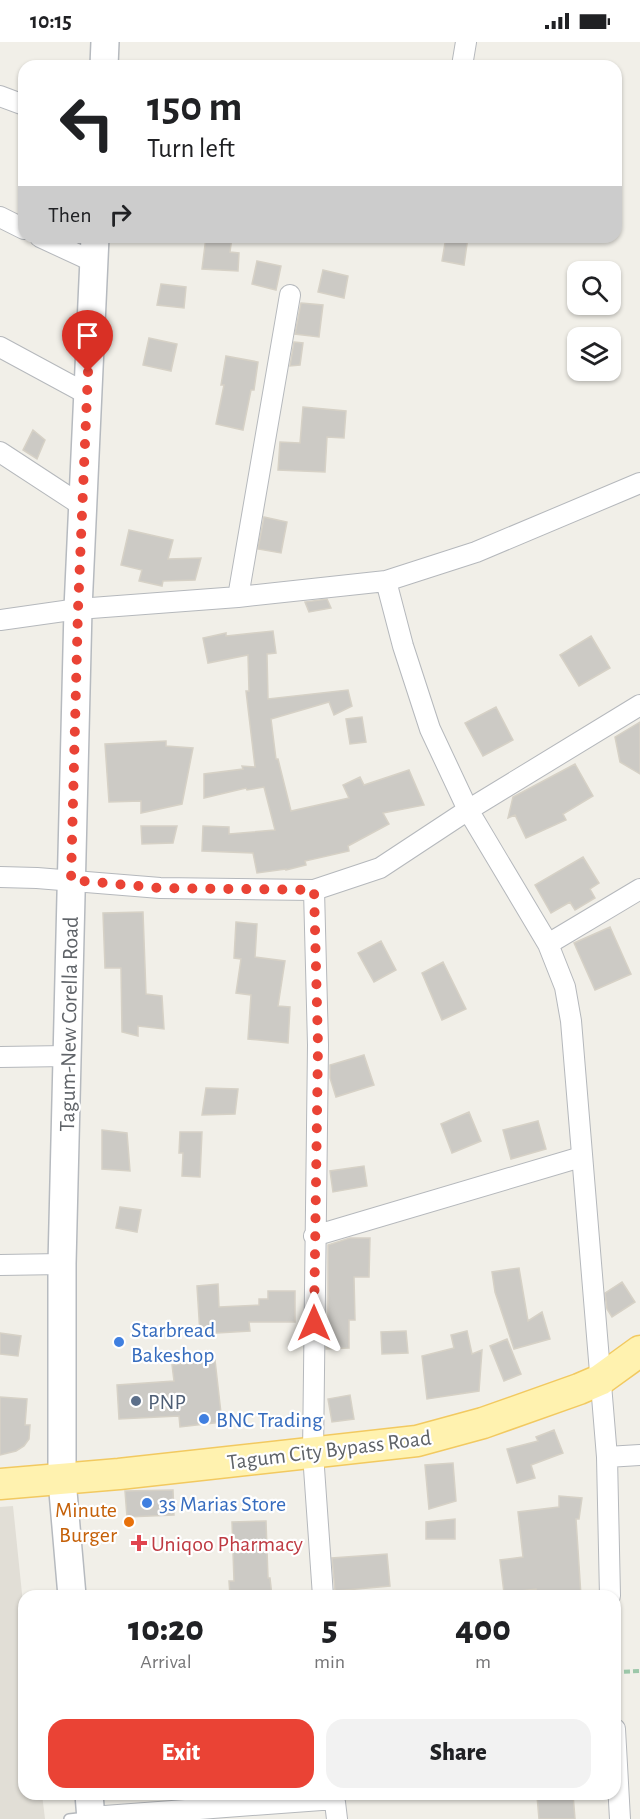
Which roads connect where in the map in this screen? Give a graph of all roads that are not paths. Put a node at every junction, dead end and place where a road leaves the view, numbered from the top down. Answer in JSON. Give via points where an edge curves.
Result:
{"nodes":[{"id":1,"x":105,"y":42,"type":"edge"},
{"id":2,"x":466,"y":42,"type":"edge"},
{"id":3,"x":104,"y":60,"type":"edge"},
{"id":4,"x":463,"y":60,"type":"edge"},
{"id":5,"x":0,"y":96,"type":"edge"},
{"id":6,"x":18,"y":103,"type":"edge"},
{"id":7,"x":0,"y":217,"type":"edge"},
{"id":8,"x":18,"y":226,"type":"edge"},
{"id":9,"x":65,"y":243,"type":"edge"},
{"id":10,"x":95,"y":250,"type":"edge"},
{"id":11,"x":290,"y":295,"type":"dead end"},
{"id":12,"x":0,"y":347,"type":"edge"},
{"id":13,"x":87,"y":394,"type":"junction"},
{"id":14,"x":0,"y":452,"type":"edge"},
{"id":15,"x":640,"y":483,"type":"edge"},
{"id":16,"x":81,"y":505,"type":"junction"},
{"id":17,"x":386,"y":581,"type":"junction"},
{"id":18,"x":238,"y":597,"type":"junction"},
{"id":19,"x":78,"y":609,"type":"junction"},
{"id":20,"x":0,"y":620,"type":"edge"},
{"id":21,"x":640,"y":705,"type":"edge"},
{"id":22,"x":468,"y":810,"type":"junction"},
{"id":23,"x":0,"y":877,"type":"edge"},
{"id":24,"x":71,"y":880,"type":"junction"},
{"id":25,"x":640,"y":889,"type":"edge"},
{"id":26,"x":314,"y":890,"type":"junction"},
{"id":27,"x":548,"y":944,"type":"junction"},
{"id":28,"x":67,"y":1056,"type":"junction"},
{"id":29,"x":0,"y":1057,"type":"edge"},
{"id":30,"x":581,"y":1157,"type":"junction"},
{"id":31,"x":314,"y":1236,"type":"junction"},
{"id":32,"x":62,"y":1264,"type":"junction"},
{"id":33,"x":0,"y":1265,"type":"edge"},
{"id":34,"x":640,"y":1351,"type":"edge"},
{"id":35,"x":600,"y":1380,"type":"junction"},
{"id":36,"x":313,"y":1454,"type":"junction"},
{"id":37,"x":640,"y":1455,"type":"edge"},
{"id":38,"x":607,"y":1457,"type":"junction"},
{"id":39,"x":62,"y":1480,"type":"junction"},
{"id":40,"x":0,"y":1484,"type":"edge"},
{"id":41,"x":71,"y":1590,"type":"edge"},
{"id":42,"x":323,"y":1590,"type":"edge"},
{"id":43,"x":610,"y":1590,"type":"edge"},
{"id":44,"x":284,"y":1800,"type":"edge"},
{"id":45,"x":334,"y":1800,"type":"edge"},
{"id":46,"x":619,"y":1800,"type":"edge"},
{"id":47,"x":85,"y":1812,"type":"edge"},
{"id":48,"x":337,"y":1819,"type":"edge"},
{"id":49,"x":620,"y":1819,"type":"edge"}],
"edges":[{"from":1,"to":3,"type":"main road"},
{"from":2,"to":4,"type":"street"},
{"from":5,"to":6,"type":"street"},
{"from":7,"to":8,"type":"street"},
{"from":9,"to":10,"type":"street"},
{"from":10,"to":13,"type":"main road","name":"Tagum-New Corella Road"},
{"from":11,"to":18,"type":"street"},
{"from":12,"to":13,"type":"street"},
{"from":13,"to":16,"type":"main road","name":"Tagum-New Corella Road"},
{"from":14,"to":16,"type":"street"},
{"from":15,"to":17,"type":"street","via":[[476,552]]},
{"from":16,"to":19,"type":"main road","name":"Tagum-New Corella Road"},
{"from":17,"to":18,"type":"street"},
{"from":17,"to":22,"type":"street","via":[[430,729]]},
{"from":18,"to":19,"type":"street"},
{"from":19,"to":20,"type":"street"},
{"from":19,"to":24,"type":"main road","name":"Tagum-New Corella Road"},
{"from":21,"to":22,"type":"street"},
{"from":22,"to":26,"type":"street","via":[[380,868]]},
{"from":22,"to":27,"type":"street"},
{"from":23,"to":24,"type":"street"},
{"from":24,"to":26,"type":"street","via":[[160,888]]},
{"from":24,"to":28,"type":"main road","name":"Tagum-New Corella Road"},
{"from":25,"to":27,"type":"street"},
{"from":26,"to":31,"type":"street","via":[[318,1045]]},
{"from":27,"to":30,"type":"street","via":[[565,987],[571,1021]]},
{"from":28,"to":29,"type":"street"},
{"from":28,"to":32,"type":"main road","name":"Tagum-New Corella Road"},
{"from":30,"to":31,"type":"street"},
{"from":30,"to":35,"type":"street"},
{"from":31,"to":36,"type":"street"},
{"from":32,"to":33,"type":"street"},
{"from":32,"to":39,"type":"main road","name":"Tagum-New Corella Road"},
{"from":34,"to":35,"type":"main road","name":"Tagum City Bypass Road"},
{"from":35,"to":36,"type":"main road","name":"Tagum City Bypass Road","via":[[492,1420],[417,1441]]},
{"from":35,"to":38,"type":"street"},
{"from":36,"to":39,"type":"main road","name":"Tagum City Bypass Road"},
{"from":36,"to":42,"type":"street"},
{"from":37,"to":38,"type":"street"},
{"from":38,"to":43,"type":"street"},
{"from":39,"to":40,"type":"main road","name":"Tagum City Bypass Road"},
{"from":39,"to":41,"type":"main road","name":"Tagum-New Corella Road"},
{"from":44,"to":47,"type":"street"},
{"from":45,"to":48,"type":"street"},
{"from":46,"to":49,"type":"street"}]}
